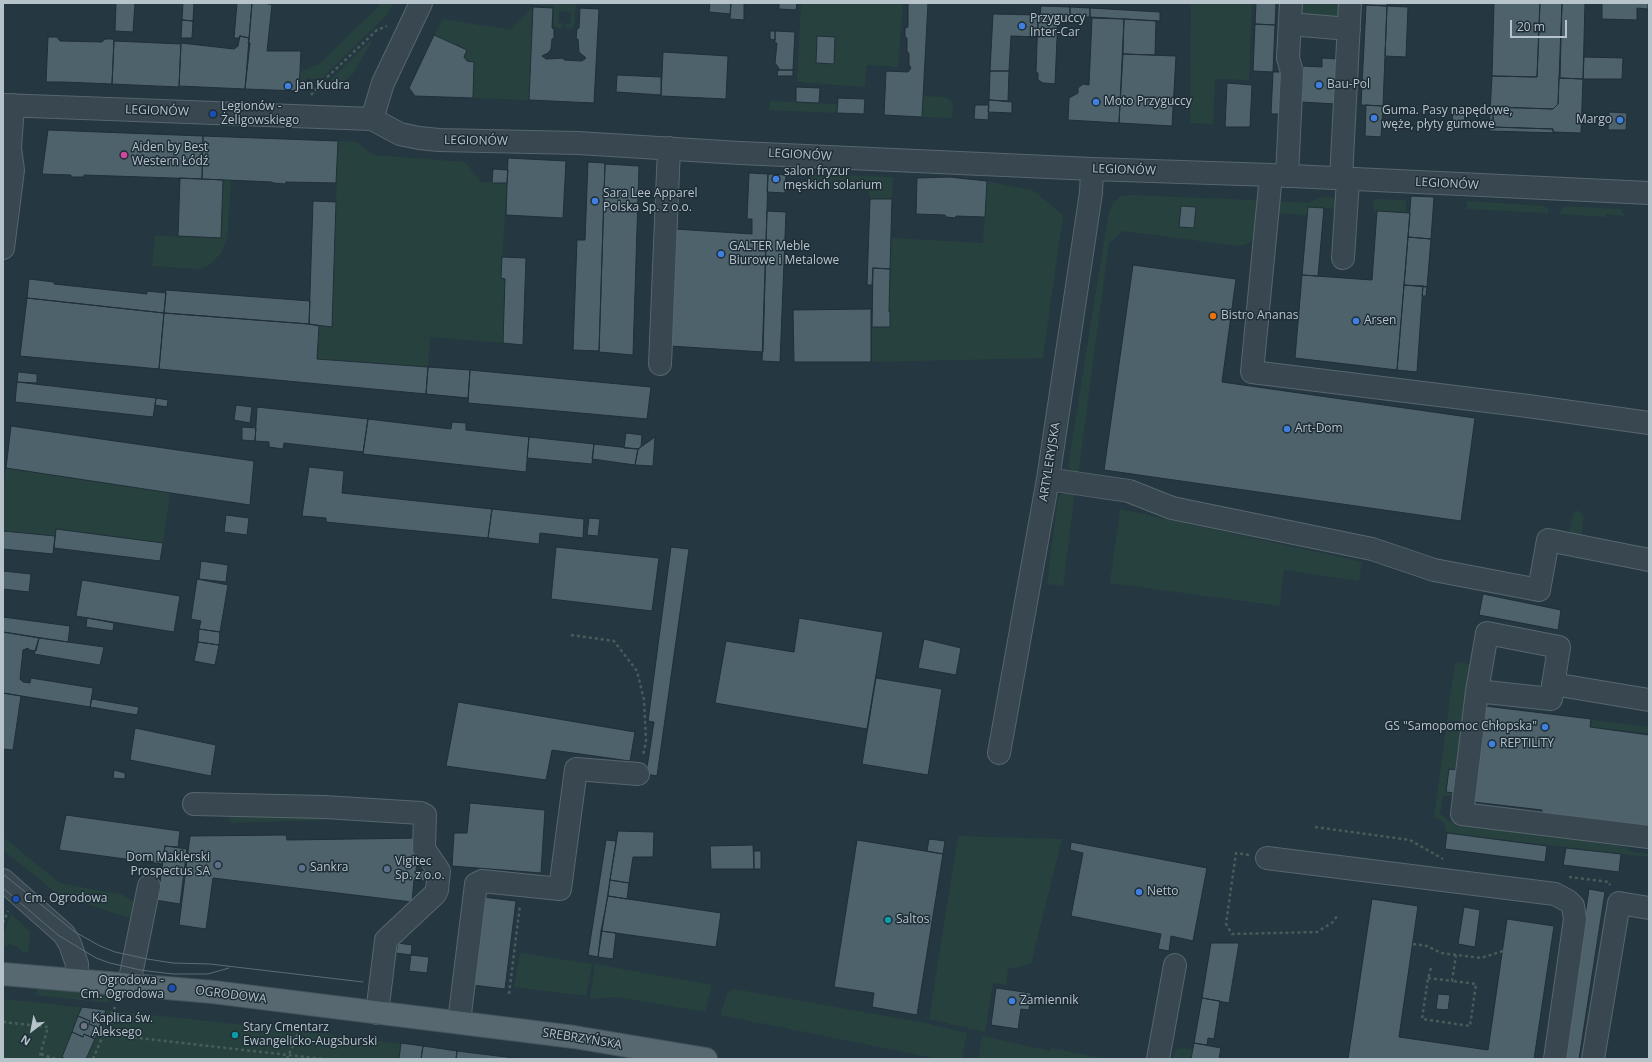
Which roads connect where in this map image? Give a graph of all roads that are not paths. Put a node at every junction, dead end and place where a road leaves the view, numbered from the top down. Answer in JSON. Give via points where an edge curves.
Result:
{"nodes":[{"id":1,"x":421,"y":3,"type":"edge"},
{"id":2,"x":1350,"y":3,"type":"edge"},
{"id":3,"x":1290,"y":14,"type":"edge"},
{"id":4,"x":1349,"y":29,"type":"junction"},
{"id":5,"x":8,"y":105,"type":"edge"},
{"id":6,"x":372,"y":119,"type":"junction"},
{"id":7,"x":669,"y":148,"type":"junction"},
{"id":8,"x":1092,"y":169,"type":"junction"},
{"id":9,"x":1279,"y":176,"type":"junction"},
{"id":10,"x":1344,"y":180,"type":"junction"},
{"id":11,"x":1649,"y":192,"type":"edge"},
{"id":12,"x":3,"y":248,"type":"edge"},
{"id":13,"x":1343,"y":258,"type":"dead end"},
{"id":14,"x":660,"y":364,"type":"dead end"},
{"id":15,"x":1649,"y":423,"type":"edge"},
{"id":16,"x":1048,"y":479,"type":"junction"},
{"id":17,"x":1649,"y":560,"type":"edge"},
{"id":18,"x":1553,"y":684,"type":"junction"},
{"id":19,"x":1477,"y":691,"type":"junction"},
{"id":20,"x":1649,"y":698,"type":"edge"},
{"id":21,"x":999,"y":753,"type":"dead end"},
{"id":22,"x":638,"y":774,"type":"road end"},
{"id":23,"x":194,"y":804,"type":"dead end"},
{"id":24,"x":1649,"y":837,"type":"edge"},
{"id":25,"x":1267,"y":858,"type":"road end"},
{"id":26,"x":3,"y":880,"type":"edge"},
{"id":27,"x":150,"y":886,"type":"dead end"},
{"id":28,"x":1649,"y":908,"type":"edge"},
{"id":29,"x":1175,"y":965,"type":"dead end"},
{"id":30,"x":3,"y":974,"type":"edge"},
{"id":31,"x":76,"y":980,"type":"junction"},
{"id":32,"x":129,"y":984,"type":"junction"},
{"id":33,"x":377,"y":1013,"type":"junction"},
{"id":34,"x":459,"y":1022,"type":"junction"},
{"id":35,"x":706,"y":1059,"type":"edge"},
{"id":36,"x":1158,"y":1059,"type":"edge"},
{"id":37,"x":1555,"y":1059,"type":"edge"},
{"id":38,"x":1593,"y":1059,"type":"edge"}],
"edges":[{"from":1,"to":6,"type":"street","via":[[383,83]]},
{"from":2,"to":4,"type":"street"},
{"from":3,"to":4,"type":"street"},
{"from":3,"to":9,"type":"street","via":[[1288,58],[1292,72]]},
{"from":4,"to":10,"type":"street"},
{"from":5,"to":6,"type":"street","name":"LEGIONÓW"},
{"from":5,"to":12,"type":"street","via":[[13,170]]},
{"from":6,"to":7,"type":"street","name":"LEGIONÓW","via":[[400,134],[419,138]]},
{"from":7,"to":8,"type":"street","name":"LEGIONÓW"},
{"from":7,"to":14,"type":"street"},
{"from":8,"to":9,"type":"street","name":"LEGIONÓW"},
{"from":8,"to":16,"type":"street","name":"ARTYLERYJSKA","via":[[1091,192]]},
{"from":9,"to":10,"type":"street","name":"LEGIONÓW"},
{"from":9,"to":15,"type":"street","via":[[1252,372]]},
{"from":10,"to":11,"type":"street","name":"LEGIONÓW"},
{"from":10,"to":13,"type":"street"},
{"from":16,"to":17,"type":"street","via":[[1129,491],[1172,508],[1372,549],[1434,570],[1539,590],[1548,540]]},
{"from":16,"to":21,"type":"street","name":"ARTYLERYJSKA"},
{"from":18,"to":19,"type":"street","via":[[1551,699]]},
{"from":18,"to":19,"type":"street","via":[[1558,647],[1487,633]]},
{"from":18,"to":20,"type":"street"},
{"from":19,"to":24,"type":"street","via":[[1462,814]]},
{"from":22,"to":34,"type":"street","via":[[576,769],[560,889],[482,880],[476,884]]},
{"from":23,"to":33,"type":"street","via":[[324,807],[425,815],[424,849],[439,871],[437,890],[386,940]]},
{"from":25,"to":37,"type":"street","via":[[1555,894],[1568,901],[1573,906],[1576,919]]},
{"from":26,"to":31,"type":"street","via":[[64,934],[77,964]]},
{"from":27,"to":32,"type":"street"},
{"from":28,"to":38,"type":"street","via":[[1619,903]]},
{"from":29,"to":36,"type":"street"},
{"from":30,"to":31,"type":"main road","name":"OGRODOWA"},
{"from":31,"to":32,"type":"main road","name":"OGRODOWA"},
{"from":32,"to":33,"type":"main road","name":"OGRODOWA"},
{"from":33,"to":34,"type":"main road","name":"OGRODOWA"},
{"from":34,"to":35,"type":"main road","name":"SREBRZYŃSKA","via":[[574,1037]]}]}
